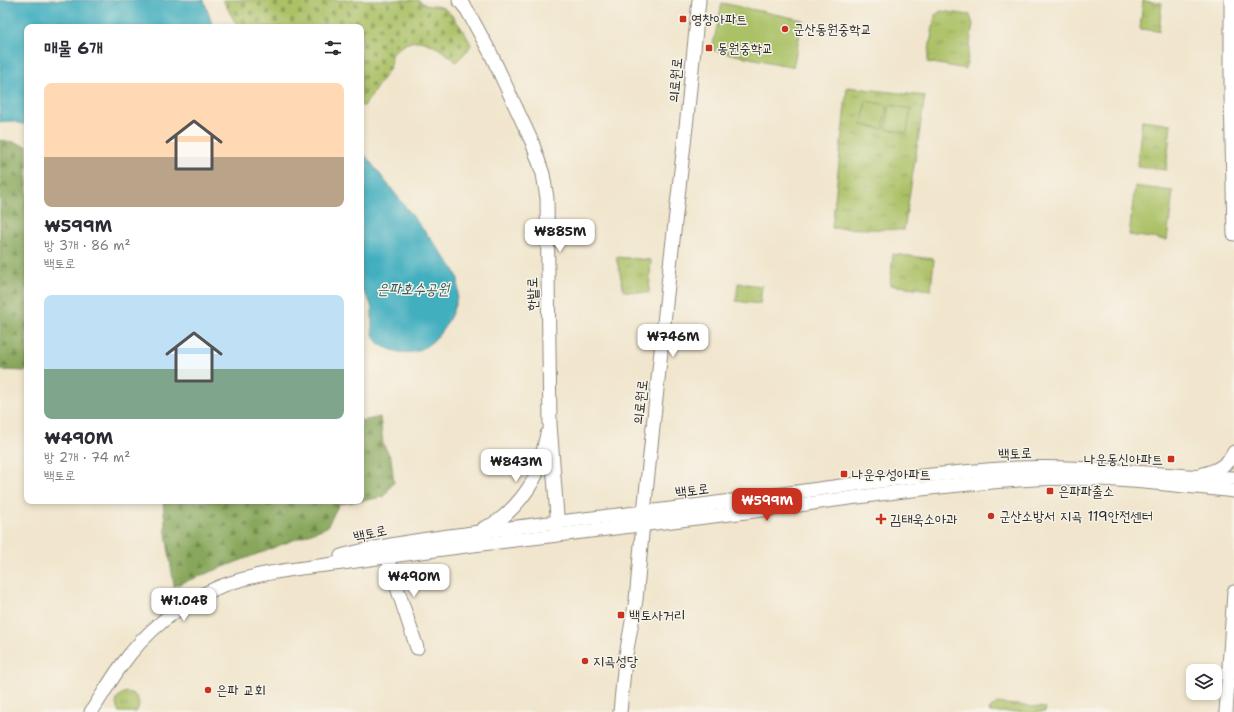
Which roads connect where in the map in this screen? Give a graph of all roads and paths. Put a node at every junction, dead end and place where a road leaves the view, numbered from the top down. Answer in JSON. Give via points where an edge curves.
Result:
{"nodes":[{"id":1,"x":459,"y":0,"type":"edge"},
{"id":2,"x":699,"y":0,"type":"edge"},
{"id":3,"x":1231,"y":0,"type":"edge"},
{"id":4,"x":1234,"y":234,"type":"edge"},
{"id":5,"x":550,"y":424,"type":"junction"},
{"id":6,"x":1234,"y":452,"type":"edge"},
{"id":7,"x":1180,"y":475,"type":"junction"},
{"id":8,"x":1234,"y":478,"type":"edge"},
{"id":9,"x":1234,"y":491,"type":"edge"},
{"id":10,"x":643,"y":518,"type":"junction"},
{"id":11,"x":558,"y":521,"type":"junction"},
{"id":12,"x":467,"y":533,"type":"junction"},
{"id":13,"x":559,"y":535,"type":"junction"},
{"id":14,"x":386,"y":552,"type":"junction"},
{"id":15,"x":1234,"y":592,"type":"edge"},
{"id":16,"x":417,"y":648,"type":"dead end"},
{"id":17,"x":91,"y":712,"type":"edge"},
{"id":18,"x":620,"y":712,"type":"edge"},
{"id":19,"x":1226,"y":712,"type":"edge"}],
"edges":[{"from":1,"to":5,"type":"street","name":"한밭로","via":[[491,54],[532,142],[543,174],[547,198]]},
{"from":2,"to":10,"type":"street","name":"의료원로"},
{"from":3,"to":4,"type":"street"},
{"from":5,"to":11,"type":"street","name":"한밭로"},
{"from":5,"to":12,"type":"street","via":[[536,475],[519,501],[498,521]]},
{"from":6,"to":7,"type":"street","via":[[1219,469]]},
{"from":7,"to":8,"type":"street","name":"백토로"},
{"from":7,"to":10,"type":"street","name":"백토로","via":[[1122,470],[1014,469],[909,478]]},
{"from":9,"to":10,"type":"street","name":"백토로","via":[[1126,481],[1037,479]]},
{"from":10,"to":11,"type":"street","name":"백토로"},
{"from":10,"to":13,"type":"street","name":"백토로"},
{"from":10,"to":18,"type":"street","name":"의료원로","via":[[636,600]]},
{"from":11,"to":12,"type":"street","name":"백토로"},
{"from":11,"to":13,"type":"street","name":"한밭로"},
{"from":12,"to":14,"type":"street","name":"백토로"},
{"from":13,"to":14,"type":"street","name":"백토로"},
{"from":14,"to":16,"type":"street"},
{"from":14,"to":17,"type":"street","name":"백토로","via":[[236,581],[186,605],[154,628],[133,651]]},
{"from":15,"to":19,"type":"street"}]}
